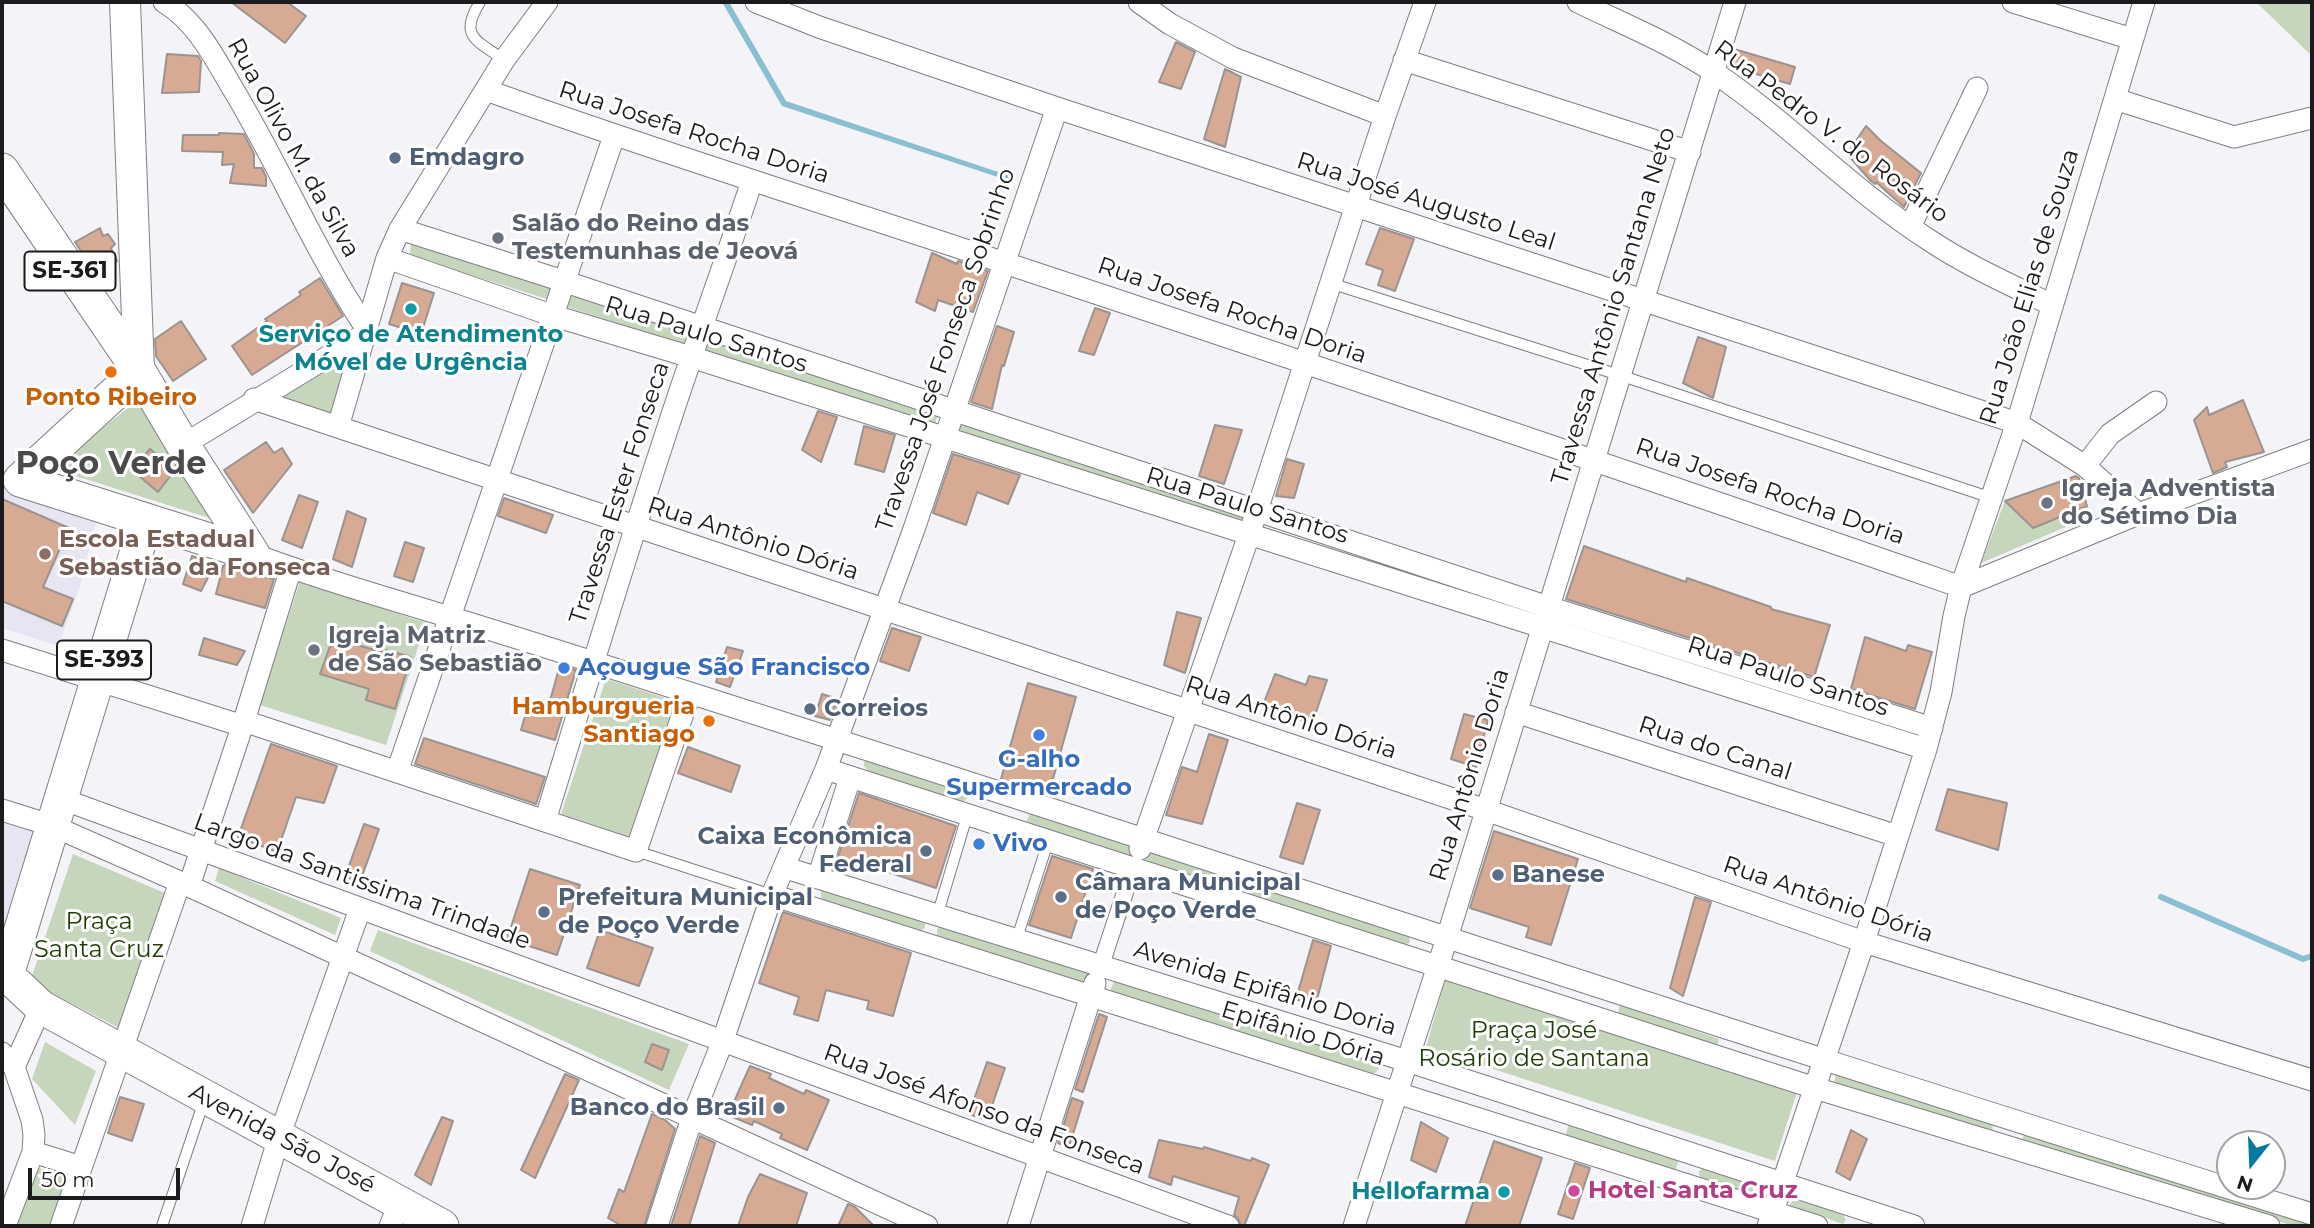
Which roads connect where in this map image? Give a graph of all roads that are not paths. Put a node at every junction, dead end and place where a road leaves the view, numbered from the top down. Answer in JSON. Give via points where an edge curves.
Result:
{"nodes":[{"id":1,"x":125,"y":2,"type":"edge"},
{"id":2,"x":164,"y":2,"type":"edge"},
{"id":3,"x":481,"y":2,"type":"edge"},
{"id":4,"x":756,"y":2,"type":"edge"},
{"id":5,"x":1139,"y":2,"type":"edge"},
{"id":6,"x":1425,"y":2,"type":"edge"},
{"id":7,"x":1578,"y":2,"type":"edge"},
{"id":8,"x":1735,"y":2,"type":"edge"},
{"id":9,"x":2013,"y":2,"type":"edge"},
{"id":10,"x":2144,"y":2,"type":"edge"},
{"id":11,"x":539,"y":5,"type":"edge"},
{"id":12,"x":2132,"y":40,"type":"junction"},
{"id":13,"x":504,"y":60,"type":"junction"},
{"id":14,"x":1404,"y":60,"type":"junction"},
{"id":15,"x":1714,"y":72,"type":"junction"},
{"id":16,"x":1977,"y":88,"type":"dead end"},
{"id":17,"x":485,"y":90,"type":"junction"},
{"id":18,"x":2115,"y":99,"type":"junction"},
{"id":19,"x":1057,"y":108,"type":"junction"},
{"id":20,"x":1385,"y":116,"type":"junction"},
{"id":21,"x":2312,"y":118,"type":"edge"},
{"id":22,"x":614,"y":136,"type":"junction"},
{"id":23,"x":1690,"y":152,"type":"junction"},
{"id":24,"x":2,"y":170,"type":"edge"},
{"id":25,"x":752,"y":181,"type":"junction"},
{"id":26,"x":1356,"y":206,"type":"junction"},
{"id":27,"x":1910,"y":227,"type":"junction"},
{"id":28,"x":400,"y":229,"type":"junction"},
{"id":29,"x":387,"y":258,"type":"junction"},
{"id":30,"x":1004,"y":262,"type":"junction"},
{"id":31,"x":563,"y":281,"type":"junction"},
{"id":32,"x":1330,"y":283,"type":"junction"},
{"id":33,"x":1642,"y":301,"type":"junction"},
{"id":34,"x":2052,"y":305,"type":"junction"},
{"id":35,"x":551,"y":315,"type":"junction"},
{"id":36,"x":702,"y":327,"type":"junction"},
{"id":37,"x":365,"y":331,"type":"junction"},
{"id":38,"x":691,"y":356,"type":"junction"},
{"id":39,"x":1304,"y":364,"type":"junction"},
{"id":40,"x":139,"y":372,"type":"junction"},
{"id":41,"x":1619,"y":375,"type":"junction"},
{"id":42,"x":254,"y":400,"type":"junction"},
{"id":43,"x":2156,"y":401,"type":"dead end"},
{"id":44,"x":954,"y":410,"type":"junction"},
{"id":45,"x":2017,"y":423,"type":"junction"},
{"id":46,"x":338,"y":427,"type":"junction"},
{"id":47,"x":945,"y":439,"type":"junction"},
{"id":48,"x":183,"y":445,"type":"junction"},
{"id":49,"x":2312,"y":450,"type":"edge"},
{"id":50,"x":1593,"y":459,"type":"junction"},
{"id":51,"x":2085,"y":466,"type":"junction"},
{"id":52,"x":11,"y":477,"type":"edge"},
{"id":53,"x":496,"y":479,"type":"junction"},
{"id":54,"x":1992,"y":498,"type":"junction"},
{"id":55,"x":1256,"y":511,"type":"junction"},
{"id":56,"x":2138,"y":514,"type":"junction"},
{"id":57,"x":146,"y":521,"type":"junction"},
{"id":58,"x":636,"y":528,"type":"junction"},
{"id":59,"x":1249,"y":534,"type":"junction"},
{"id":60,"x":253,"y":554,"type":"junction"},
{"id":61,"x":291,"y":568,"type":"junction"},
{"id":62,"x":1961,"y":587,"type":"junction"},
{"id":63,"x":884,"y":609,"type":"junction"},
{"id":64,"x":450,"y":617,"type":"junction"},
{"id":65,"x":1545,"y":617,"type":"junction"},
{"id":66,"x":2,"y":650,"type":"edge"},
{"id":67,"x":594,"y":663,"type":"junction"},
{"id":68,"x":98,"y":680,"type":"junction"},
{"id":69,"x":690,"y":693,"type":"junction"},
{"id":70,"x":1189,"y":712,"type":"junction"},
{"id":71,"x":1516,"y":712,"type":"junction"},
{"id":72,"x":243,"y":723,"type":"junction"},
{"id":73,"x":1932,"y":729,"type":"junction"},
{"id":74,"x":837,"y":740,"type":"junction"},
{"id":75,"x":1926,"y":749,"type":"junction"},
{"id":76,"x":826,"y":769,"type":"junction"},
{"id":77,"x":397,"y":772,"type":"junction"},
{"id":78,"x":850,"y":778,"type":"junction"},
{"id":79,"x":976,"y":785,"type":"junction"},
{"id":80,"x":2,"y":810,"type":"edge"},
{"id":81,"x":1486,"y":810,"type":"junction"},
{"id":82,"x":58,"y":813,"type":"junction"},
{"id":83,"x":967,"y":816,"type":"junction"},
{"id":84,"x":545,"y":821,"type":"junction"},
{"id":85,"x":1898,"y":836,"type":"junction"},
{"id":86,"x":1144,"y":838,"type":"junction"},
{"id":87,"x":1048,"y":842,"type":"junction"},
{"id":88,"x":202,"y":850,"type":"junction"},
{"id":89,"x":636,"y":851,"type":"junction"},
{"id":90,"x":786,"y":868,"type":"junction"},
{"id":91,"x":1133,"y":868,"type":"junction"},
{"id":92,"x":818,"y":878,"type":"junction"},
{"id":93,"x":185,"y":884,"type":"junction"},
{"id":94,"x":772,"y":895,"type":"junction"},
{"id":95,"x":360,"y":909,"type":"junction"},
{"id":96,"x":938,"y":914,"type":"junction"},
{"id":97,"x":1017,"y":938,"type":"junction"},
{"id":98,"x":1447,"y":938,"type":"junction"},
{"id":99,"x":1864,"y":942,"type":"junction"},
{"id":100,"x":929,"y":944,"type":"junction"},
{"id":101,"x":343,"y":956,"type":"junction"},
{"id":102,"x":1438,"y":964,"type":"junction"},
{"id":103,"x":1101,"y":965,"type":"junction"},
{"id":104,"x":4,"y":974,"type":"edge"},
{"id":105,"x":1092,"y":995,"type":"junction"},
{"id":106,"x":41,"y":1007,"type":"junction"},
{"id":107,"x":1735,"y":1032,"type":"junction"},
{"id":108,"x":722,"y":1042,"type":"junction"},
{"id":109,"x":121,"y":1052,"type":"junction"},
{"id":110,"x":1727,"y":1059,"type":"junction"},
{"id":111,"x":8,"y":1060,"type":"edge"},
{"id":112,"x":1407,"y":1061,"type":"junction"},
{"id":113,"x":1825,"y":1061,"type":"junction"},
{"id":114,"x":2312,"y":1080,"type":"edge"},
{"id":115,"x":1815,"y":1087,"type":"junction"},
{"id":116,"x":1397,"y":1091,"type":"junction"},
{"id":117,"x":205,"y":1098,"type":"junction"},
{"id":118,"x":692,"y":1118,"type":"junction"},
{"id":119,"x":2011,"y":1121,"type":"junction"},
{"id":120,"x":279,"y":1137,"type":"junction"},
{"id":121,"x":2004,"y":1144,"type":"junction"},
{"id":122,"x":33,"y":1152,"type":"junction"},
{"id":123,"x":1695,"y":1153,"type":"junction"},
{"id":124,"x":1040,"y":1159,"type":"junction"},
{"id":125,"x":81,"y":1167,"type":"junction"},
{"id":126,"x":1783,"y":1183,"type":"junction"},
{"id":127,"x":1684,"y":1184,"type":"junction"},
{"id":128,"x":395,"y":1214,"type":"edge"},
{"id":129,"x":2312,"y":1214,"type":"edge"},
{"id":130,"x":1854,"y":1217,"type":"edge"},
{"id":131,"x":1771,"y":1219,"type":"edge"},
{"id":132,"x":5,"y":1226,"type":"edge"},
{"id":133,"x":61,"y":1226,"type":"edge"},
{"id":134,"x":162,"y":1226,"type":"edge"},
{"id":135,"x":252,"y":1226,"type":"edge"},
{"id":136,"x":442,"y":1226,"type":"edge"},
{"id":137,"x":657,"y":1226,"type":"edge"},
{"id":138,"x":926,"y":1226,"type":"edge"},
{"id":139,"x":1018,"y":1226,"type":"edge"},
{"id":140,"x":1228,"y":1226,"type":"edge"},
{"id":141,"x":1354,"y":1226,"type":"edge"},
{"id":142,"x":1817,"y":1226,"type":"edge"},
{"id":143,"x":1914,"y":1226,"type":"edge"},
{"id":144,"x":2269,"y":1226,"type":"edge"}],
"edges":[{"from":1,"to":40,"type":"main road"},
{"from":2,"to":37,"type":"street","name":"Rua Olivo M. da Silva","via":[[177,9],[206,44]]},
{"from":3,"to":13,"type":"lane","via":[[470,31]]},
{"from":4,"to":19,"type":"street","name":"Rua José Augusto Leal"},
{"from":5,"to":20,"type":"street","via":[[1233,58]]},
{"from":6,"to":14,"type":"street"},
{"from":7,"to":15,"type":"street","name":"Rua Pedro V. do Rosário"},
{"from":8,"to":15,"type":"street","name":"Travessa Antônio Santana Neto"},
{"from":9,"to":12,"type":"street"},
{"from":10,"to":12,"type":"street","name":"Rua João Elias de Souza"},
{"from":11,"to":13,"type":"street"},
{"from":12,"to":18,"type":"street","name":"Rua João Elias de Souza"},
{"from":13,"to":17,"type":"street"},
{"from":14,"to":20,"type":"street"},
{"from":14,"to":23,"type":"street"},
{"from":15,"to":23,"type":"street","name":"Travessa Antônio Santana Neto"},
{"from":15,"to":27,"type":"street","name":"Rua Pedro V. do Rosário"},
{"from":16,"to":27,"type":"street"},
{"from":17,"to":22,"type":"street","name":"Rua Josefa Rocha Doria"},
{"from":17,"to":28,"type":"street"},
{"from":18,"to":21,"type":"street","via":[[2234,137]]},
{"from":18,"to":34,"type":"street","name":"Rua João Elias de Souza"},
{"from":19,"to":26,"type":"street","name":"Rua José Augusto Leal"},
{"from":19,"to":30,"type":"street","name":"Travessa José Fonseca Sobrinho"},
{"from":20,"to":26,"type":"street"},
{"from":22,"to":25,"type":"street","name":"Rua Josefa Rocha Doria"},
{"from":22,"to":31,"type":"street"},
{"from":23,"to":33,"type":"street","name":"Travessa Antônio Santana Neto"},
{"from":24,"to":40,"type":"main road","number":"SE-361"},
{"from":25,"to":30,"type":"street","name":"Rua Josefa Rocha Doria"},
{"from":25,"to":36,"type":"street","name":"Travessa Ester Fonseca"},
{"from":26,"to":32,"type":"street"},
{"from":26,"to":33,"type":"street","name":"Rua José Augusto Leal"},
{"from":27,"to":34,"type":"street","name":"Rua Pedro V. do Rosário","via":[[1957,257]]},
{"from":28,"to":29,"type":"street"},
{"from":28,"to":31,"type":"street","name":"Rua Paulo Santos"},
{"from":29,"to":35,"type":"street","name":"Rua Paulo Santos"},
{"from":29,"to":37,"type":"street"},
{"from":30,"to":39,"type":"street","name":"Rua Josefa Rocha Doria"},
{"from":30,"to":44,"type":"street","name":"Travessa José Fonseca Sobrinho"},
{"from":31,"to":35,"type":"street"},
{"from":31,"to":36,"type":"street","name":"Rua Paulo Santos"},
{"from":32,"to":39,"type":"street"},
{"from":32,"to":41,"type":"lane"},
{"from":33,"to":41,"type":"street","name":"Travessa Antônio Santana Neto"},
{"from":33,"to":45,"type":"street","name":"Rua José Augusto Leal"},
{"from":34,"to":45,"type":"street","name":"Rua João Elias de Souza"},
{"from":35,"to":38,"type":"street","name":"Rua Paulo Santos"},
{"from":35,"to":53,"type":"street"},
{"from":36,"to":38,"type":"street","name":"Travessa Ester Fonseca"},
{"from":36,"to":44,"type":"street","name":"Rua Paulo Santos"},
{"from":37,"to":42,"type":"street"},
{"from":37,"to":46,"type":"street"},
{"from":38,"to":47,"type":"street","name":"Rua Paulo Santos"},
{"from":38,"to":58,"type":"street","name":"Travessa Ester Fonseca"},
{"from":39,"to":50,"type":"street","name":"Rua Josefa Rocha Doria"},
{"from":39,"to":55,"type":"street"},
{"from":40,"to":48,"type":"main road"},
{"from":40,"to":52,"type":"main road"},
{"from":41,"to":50,"type":"street","name":"Travessa Antônio Santana Neto"},
{"from":41,"to":54,"type":"lane"},
{"from":42,"to":46,"type":"street","name":"Rua Antônio Dória"},
{"from":42,"to":48,"type":"street"},
{"from":43,"to":51,"type":"street","via":[[2110,434]]},
{"from":44,"to":47,"type":"street","name":"Travessa José Fonseca Sobrinho"},
{"from":44,"to":55,"type":"street","name":"Rua Paulo Santos"},
{"from":45,"to":51,"type":"street","name":"Rua José Augusto Leal"},
{"from":45,"to":54,"type":"street","name":"Rua João Elias de Souza"},
{"from":46,"to":53,"type":"street","name":"Rua Antônio Dória"},
{"from":47,"to":59,"type":"street","name":"Rua Paulo Santos"},
{"from":47,"to":63,"type":"street","name":"Travessa José Fonseca Sobrinho"},
{"from":48,"to":60,"type":"main road"},
{"from":49,"to":56,"type":"street"},
{"from":50,"to":62,"type":"street","name":"Rua Josefa Rocha Doria"},
{"from":50,"to":65,"type":"street","name":"Travessa Antônio Santana Neto"},
{"from":51,"to":56,"type":"street","name":"Rua José Augusto Leal"},
{"from":52,"to":57,"type":"main road"},
{"from":53,"to":58,"type":"street","name":"Rua Antônio Dória"},
{"from":53,"to":64,"type":"street"},
{"from":54,"to":62,"type":"street","name":"Rua João Elias de Souza"},
{"from":55,"to":59,"type":"street"},
{"from":55,"to":65,"type":"street","name":"Rua Paulo Santos"},
{"from":56,"to":62,"type":"street"},
{"from":57,"to":60,"type":"main road"},
{"from":57,"to":68,"type":"main road","number":"SE-393"},
{"from":58,"to":63,"type":"street","name":"Rua Antônio Dória"},
{"from":58,"to":67,"type":"street","name":"Travessa Ester Fonseca"},
{"from":59,"to":65,"type":"street","name":"Rua Paulo Santos"},
{"from":59,"to":70,"type":"street"},
{"from":60,"to":61,"type":"street"},
{"from":61,"to":64,"type":"street"},
{"from":61,"to":72,"type":"street"},
{"from":62,"to":73,"type":"street","name":"Rua João Elias de Souza"},
{"from":63,"to":70,"type":"street","name":"Rua Antônio Dória"},
{"from":63,"to":74,"type":"street","name":"Travessa José Fonseca Sobrinho"},
{"from":64,"to":67,"type":"street"},
{"from":64,"to":77,"type":"street"},
{"from":65,"to":71,"type":"street","name":"Rua Antônio Doria"},
{"from":65,"to":73,"type":"street","name":"Rua Paulo Santos"},
{"from":65,"to":75,"type":"street","name":"Rua Paulo Santos"},
{"from":66,"to":68,"type":"street"},
{"from":67,"to":69,"type":"street"},
{"from":67,"to":84,"type":"street","name":"Travessa Ester Fonseca"},
{"from":68,"to":72,"type":"street"},
{"from":68,"to":82,"type":"main road","number":"SE-393"},
{"from":69,"to":74,"type":"street"},
{"from":69,"to":89,"type":"street"},
{"from":70,"to":81,"type":"street","name":"Rua Antônio Dória"},
{"from":70,"to":86,"type":"street"},
{"from":71,"to":81,"type":"street","name":"Rua Antônio Doria"},
{"from":71,"to":85,"type":"street","name":"Rua do Canal"},
{"from":72,"to":77,"type":"street"},
{"from":72,"to":88,"type":"street"},
{"from":73,"to":75,"type":"street","name":"Rua João Elias de Souza"},
{"from":74,"to":76,"type":"street","name":"Travessa José Fonseca Sobrinho"},
{"from":74,"to":79,"type":"street"},
{"from":75,"to":85,"type":"street","name":"Rua João Elias de Souza"},
{"from":76,"to":78,"type":"street"},
{"from":76,"to":90,"type":"street","name":"Travessa José Fonseca Sobrinho"},
{"from":77,"to":84,"type":"street"},
{"from":78,"to":83,"type":"street"},
{"from":78,"to":92,"type":"street"},
{"from":79,"to":83,"type":"street"},
{"from":79,"to":86,"type":"street"},
{"from":80,"to":82,"type":"street"},
{"from":81,"to":98,"type":"street","name":"Rua Antônio Doria"},
{"from":81,"to":99,"type":"street","name":"Rua Antônio Dória"},
{"from":82,"to":88,"type":"street","name":"Largo da Santissima Trindade"},
{"from":82,"to":93,"type":"street"},
{"from":82,"to":104,"type":"main road","number":"SE-393"},
{"from":83,"to":87,"type":"street"},
{"from":83,"to":96,"type":"lane"},
{"from":84,"to":89,"type":"street"},
{"from":85,"to":99,"type":"street","name":"Rua João Elias de Souza"},
{"from":86,"to":91,"type":"street"},
{"from":86,"to":98,"type":"street"},
{"from":87,"to":91,"type":"street"},
{"from":87,"to":97,"type":"lane"},
{"from":88,"to":93,"type":"street"},
{"from":88,"to":95,"type":"street","name":"Largo da Santissima Trindade"},
{"from":89,"to":94,"type":"lane"},
{"from":90,"to":92,"type":"street","name":"Avenida Epifânio Doria"},
{"from":90,"to":94,"type":"street","name":"Travessa José Fonseca Sobrinho"},
{"from":91,"to":102,"type":"street"},
{"from":91,"to":103,"type":"street"},
{"from":92,"to":96,"type":"street","name":"Avenida Epifânio Doria"},
{"from":93,"to":101,"type":"street"},
{"from":93,"to":109,"type":"street"},
{"from":94,"to":100,"type":"street","name":"Epifânio Dória"},
{"from":94,"to":108,"type":"street","name":"Travessa José Fonseca Sobrinho"},
{"from":95,"to":101,"type":"street"},
{"from":95,"to":108,"type":"street","name":"Largo da Santissima Trindade"},
{"from":96,"to":97,"type":"street","name":"Avenida Epifânio Doria"},
{"from":96,"to":100,"type":"street"},
{"from":97,"to":103,"type":"street","name":"Avenida Epifânio Doria"},
{"from":98,"to":102,"type":"street"},
{"from":98,"to":107,"type":"street"},
{"from":99,"to":113,"type":"street","name":"Rua João Elias de Souza"},
{"from":99,"to":114,"type":"street","name":"Rua Antônio Dória"},
{"from":100,"to":105,"type":"street","name":"Epifânio Dória"},
{"from":101,"to":118,"type":"street"},
{"from":101,"to":120,"type":"street"},
{"from":102,"to":110,"type":"street"},
{"from":102,"to":112,"type":"street"},
{"from":103,"to":105,"type":"street"},
{"from":103,"to":112,"type":"street","name":"Avenida Epifânio Doria"},
{"from":104,"to":106,"type":"main road","number":"SE-393"},
{"from":105,"to":116,"type":"street","name":"Epifânio Dória"},
{"from":105,"to":124,"type":"street"},
{"from":106,"to":109,"type":"main road","number":"SE-393"},
{"from":106,"to":111,"type":"street"},
{"from":107,"to":110,"type":"street"},
{"from":107,"to":113,"type":"street"},
{"from":108,"to":118,"type":"street","name":"Travessa José Fonseca Sobrinho"},
{"from":108,"to":124,"type":"street","name":"Rua José Afonso da Fonseca"},
{"from":109,"to":117,"type":"main road","name":"Avenida São José","number":"SE-393"},
{"from":109,"to":125,"type":"street"},
{"from":110,"to":115,"type":"street"},
{"from":111,"to":122,"type":"street","via":[[32,1120]]},
{"from":112,"to":116,"type":"street"},
{"from":112,"to":123,"type":"street","name":"Epifânio Dória"},
{"from":113,"to":115,"type":"street","name":"Rua João Elias de Souza"},
{"from":113,"to":119,"type":"street"},
{"from":115,"to":121,"type":"street"},
{"from":115,"to":126,"type":"street","name":"Rua João Elias de Souza"},
{"from":116,"to":127,"type":"street","name":"Epifânio Dória"},
{"from":116,"to":141,"type":"street"},
{"from":117,"to":120,"type":"main road","name":"Avenida São José","number":"SE-393"},
{"from":117,"to":134,"type":"lane"},
{"from":118,"to":137,"type":"street","name":"Travessa José Fonseca Sobrinho"},
{"from":118,"to":138,"type":"street"},
{"from":119,"to":121,"type":"street"},
{"from":119,"to":129,"type":"street"},
{"from":120,"to":128,"type":"main road","name":"Avenida São José","number":"SE-393"},
{"from":120,"to":135,"type":"street"},
{"from":121,"to":144,"type":"street"},
{"from":122,"to":125,"type":"street"},
{"from":122,"to":132,"type":"street"},
{"from":123,"to":126,"type":"street","name":"Epifânio Dória"},
{"from":123,"to":127,"type":"street"},
{"from":124,"to":139,"type":"street"},
{"from":124,"to":140,"type":"street","name":"Rua José Afonso da Fonseca"},
{"from":125,"to":133,"type":"street"},
{"from":126,"to":130,"type":"street","name":"Epifânio Dória"},
{"from":126,"to":131,"type":"street","name":"Rua João Elias de Souza"},
{"from":127,"to":131,"type":"street","name":"Epifânio Dória"},
{"from":128,"to":136,"type":"main road","name":"Avenida São José","number":"SE-393"},
{"from":130,"to":143,"type":"street","name":"Epifânio Dória"},
{"from":131,"to":142,"type":"street","name":"Epifânio Dória"}]}
